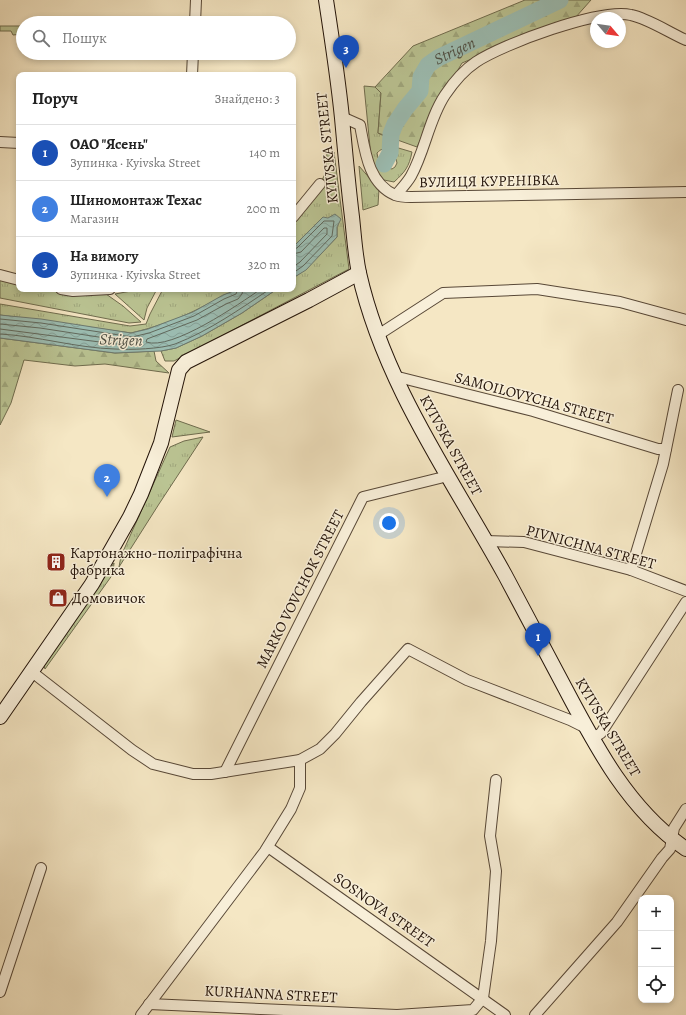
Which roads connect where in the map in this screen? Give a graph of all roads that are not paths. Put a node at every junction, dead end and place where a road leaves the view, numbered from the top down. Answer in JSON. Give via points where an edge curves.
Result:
{"nodes":[{"id":1,"x":196,"y":0,"type":"edge"},
{"id":2,"x":326,"y":0,"type":"edge"},
{"id":3,"x":195,"y":16,"type":"edge"},
{"id":4,"x":686,"y":40,"type":"edge"},
{"id":5,"x":193,"y":60,"type":"edge"},
{"id":6,"x":192,"y":72,"type":"edge"},
{"id":7,"x":342,"y":117,"type":"junction"},
{"id":8,"x":0,"y":142,"type":"edge"},
{"id":9,"x":16,"y":142,"type":"edge"},
{"id":10,"x":320,"y":184,"type":"dead end"},
{"id":11,"x":686,"y":192,"type":"edge"},
{"id":12,"x":396,"y":195,"type":"junction"},
{"id":13,"x":296,"y":213,"type":"edge"},
{"id":14,"x":359,"y":273,"type":"junction"},
{"id":15,"x":0,"y":275,"type":"edge"},
{"id":16,"x":16,"y":279,"type":"edge"},
{"id":17,"x":686,"y":320,"type":"edge"},
{"id":18,"x":378,"y":335,"type":"junction"},
{"id":19,"x":394,"y":376,"type":"junction"},
{"id":20,"x":678,"y":390,"type":"dead end"},
{"id":21,"x":666,"y":450,"type":"junction"},
{"id":22,"x":448,"y":476,"type":"junction"},
{"id":23,"x":486,"y":541,"type":"junction"},
{"id":24,"x":630,"y":570,"type":"junction"},
{"id":25,"x":685,"y":589,"type":"edge"},
{"id":26,"x":686,"y":602,"type":"edge"},
{"id":27,"x":32,"y":672,"type":"junction"},
{"id":28,"x":0,"y":717,"type":"edge"},
{"id":29,"x":589,"y":733,"type":"junction"},
{"id":30,"x":300,"y":760,"type":"junction"},
{"id":31,"x":225,"y":772,"type":"junction"},
{"id":32,"x":496,"y":780,"type":"dead end"},
{"id":33,"x":686,"y":809,"type":"edge"},
{"id":34,"x":672,"y":840,"type":"junction"},
{"id":35,"x":268,"y":847,"type":"junction"},
{"id":36,"x":686,"y":849,"type":"edge"},
{"id":37,"x":41,"y":868,"type":"dead end"},
{"id":38,"x":0,"y":992,"type":"edge"},
{"id":39,"x":483,"y":998,"type":"junction"},
{"id":40,"x":149,"y":1004,"type":"junction"},
{"id":41,"x":142,"y":1015,"type":"edge"},
{"id":42,"x":505,"y":1015,"type":"edge"},
{"id":43,"x":535,"y":1015,"type":"edge"}],
"edges":[{"from":1,"to":3,"type":"street"},
{"from":2,"to":7,"type":"main road","name":"KYIVSKA STREET"},
{"from":4,"to":12,"type":"street","via":[[642,18],[622,14],[565,25],[499,49],[476,62],[444,96],[410,177]]},
{"from":5,"to":6,"type":"street"},
{"from":7,"to":12,"type":"street","name":"ВУЛИЦЯ КУРЕНІВКА","via":[[360,125],[368,162],[375,178]]},
{"from":7,"to":14,"type":"main road","name":"KYIVSKA STREET"},
{"from":8,"to":9,"type":"street"},
{"from":10,"to":13,"type":"street"},
{"from":11,"to":12,"type":"street","name":"ВУЛИЦЯ КУРЕНІВКА","via":[[411,198]]},
{"from":14,"to":18,"type":"main road","name":"KYIVSKA STREET"},
{"from":14,"to":27,"type":"main road","via":[[181,366],[161,443],[132,511],[92,584]]},
{"from":15,"to":16,"type":"street"},
{"from":17,"to":18,"type":"street","via":[[620,302],[537,289],[443,293]]},
{"from":18,"to":19,"type":"main road","name":"KYIVSKA STREET"},
{"from":19,"to":21,"type":"street","name":"SAMOILOVYCHA STREET","via":[[533,410]]},
{"from":19,"to":22,"type":"main road","name":"KYIVSKA STREET"},
{"from":20,"to":21,"type":"street"},
{"from":21,"to":24,"type":"street"},
{"from":22,"to":23,"type":"main road","name":"KYIVSKA STREET"},
{"from":22,"to":31,"type":"street","name":"MARKO VOVCHOK STREET","via":[[363,497]]},
{"from":23,"to":24,"type":"street","name":"PIVNICHNA STREET","via":[[524,542]]},
{"from":23,"to":29,"type":"main road","name":"KYIVSKA STREET"},
{"from":24,"to":25,"type":"street","name":"PIVNICHNA STREET"},
{"from":26,"to":29,"type":"street","via":[[601,733]]},
{"from":27,"to":28,"type":"main road"},
{"from":27,"to":31,"type":"street","via":[[153,764],[193,774]]},
{"from":29,"to":30,"type":"street","via":[[570,720],[467,680],[408,649],[335,734],[320,749]]},
{"from":29,"to":34,"type":"main road","name":"KYIVSKA STREET","via":[[616,778],[635,803]]},
{"from":30,"to":31,"type":"street"},
{"from":30,"to":35,"type":"street","via":[[300,788]]},
{"from":32,"to":39,"type":"street","via":[[490,836],[496,870],[491,941]]},
{"from":33,"to":34,"type":"street","via":[[674,828]]},
{"from":34,"to":36,"type":"main road","name":"KYIVSKA STREET"},
{"from":34,"to":43,"type":"street","via":[[670,849],[617,922]]},
{"from":35,"to":39,"type":"street","name":"SOSNOVA STREET"},
{"from":35,"to":40,"type":"street"},
{"from":37,"to":38,"type":"street"},
{"from":39,"to":40,"type":"street","name":"KURHANNA STREET","via":[[473,1010],[397,1015]]},
{"from":39,"to":42,"type":"street","name":"SOSNOVA STREET"},
{"from":40,"to":41,"type":"street"}]}
